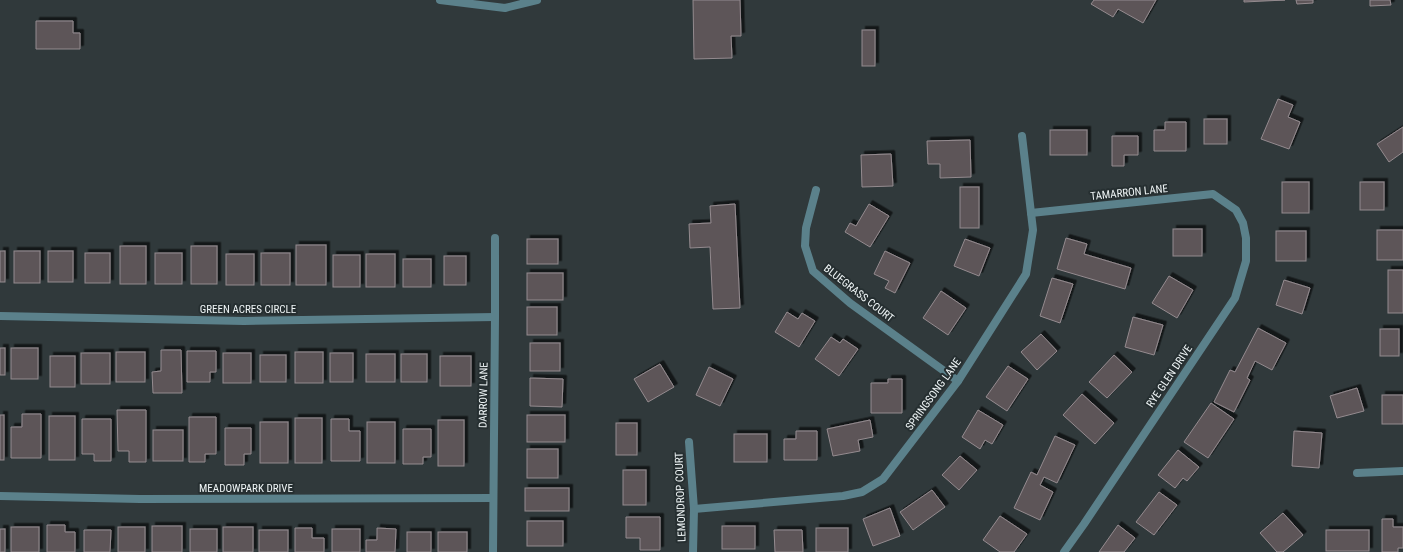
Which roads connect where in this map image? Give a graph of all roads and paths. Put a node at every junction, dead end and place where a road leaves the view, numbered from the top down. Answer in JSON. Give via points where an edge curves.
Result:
{"nodes":[{"id":1,"x":440,"y":0,"type":"edge"},
{"id":2,"x":537,"y":0,"type":"edge"},
{"id":3,"x":1022,"y":136,"type":"dead end"},
{"id":4,"x":816,"y":190,"type":"dead end"},
{"id":5,"x":1227,"y":203,"type":"joint"},
{"id":6,"x":1031,"y":213,"type":"junction"},
{"id":7,"x":495,"y":238,"type":"dead end"},
{"id":8,"x":0,"y":316,"type":"edge"},
{"id":9,"x":495,"y":317,"type":"junction"},
{"id":10,"x":958,"y":381,"type":"junction"},
{"id":11,"x":689,"y":442,"type":"dead end"},
{"id":12,"x":1403,"y":471,"type":"edge"},
{"id":13,"x":1356,"y":473,"type":"dead end"},
{"id":14,"x":0,"y":496,"type":"edge"},
{"id":15,"x":493,"y":498,"type":"junction"},
{"id":16,"x":694,"y":509,"type":"junction"},
{"id":17,"x":492,"y":552,"type":"edge"},
{"id":18,"x":693,"y":552,"type":"edge"},
{"id":19,"x":1064,"y":552,"type":"edge"}],
"edges":[{"from":1,"to":2,"type":"street","via":[[505,8]]},
{"from":3,"to":6,"type":"street","name":"SPRINGSONG LANE"},
{"from":4,"to":10,"type":"street","name":"BLUEGRASS COURT","via":[[806,228],[805,246],[814,271],[850,303]]},
{"from":5,"to":6,"type":"street","name":"TAMARRON LANE","via":[[1213,194]]},
{"from":5,"to":19,"type":"street","name":"RYE GLEN DRIVE","via":[[1236,210],[1243,223],[1246,238],[1246,261],[1235,298]]},
{"from":6,"to":10,"type":"street","name":"SPRINGSONG LANE","via":[[1033,230],[1026,274]]},
{"from":7,"to":9,"type":"street","name":"DARROW LANE"},
{"from":8,"to":9,"type":"street","name":"GREEN ACRES CIRCLE","via":[[244,321]]},
{"from":9,"to":15,"type":"street","name":"DARROW LANE"},
{"from":10,"to":16,"type":"street","name":"SPRINGSONG LANE","via":[[882,479],[862,492],[843,496]]},
{"from":11,"to":16,"type":"street","name":"LEMONDROP COURT"},
{"from":12,"to":13,"type":"street"},
{"from":14,"to":15,"type":"street","name":"MEADOWPARK DRIVE","via":[[140,499]]},
{"from":15,"to":17,"type":"street","name":"DARROW LANE"},
{"from":16,"to":18,"type":"street","name":"LEMONDROP COURT"}]}
